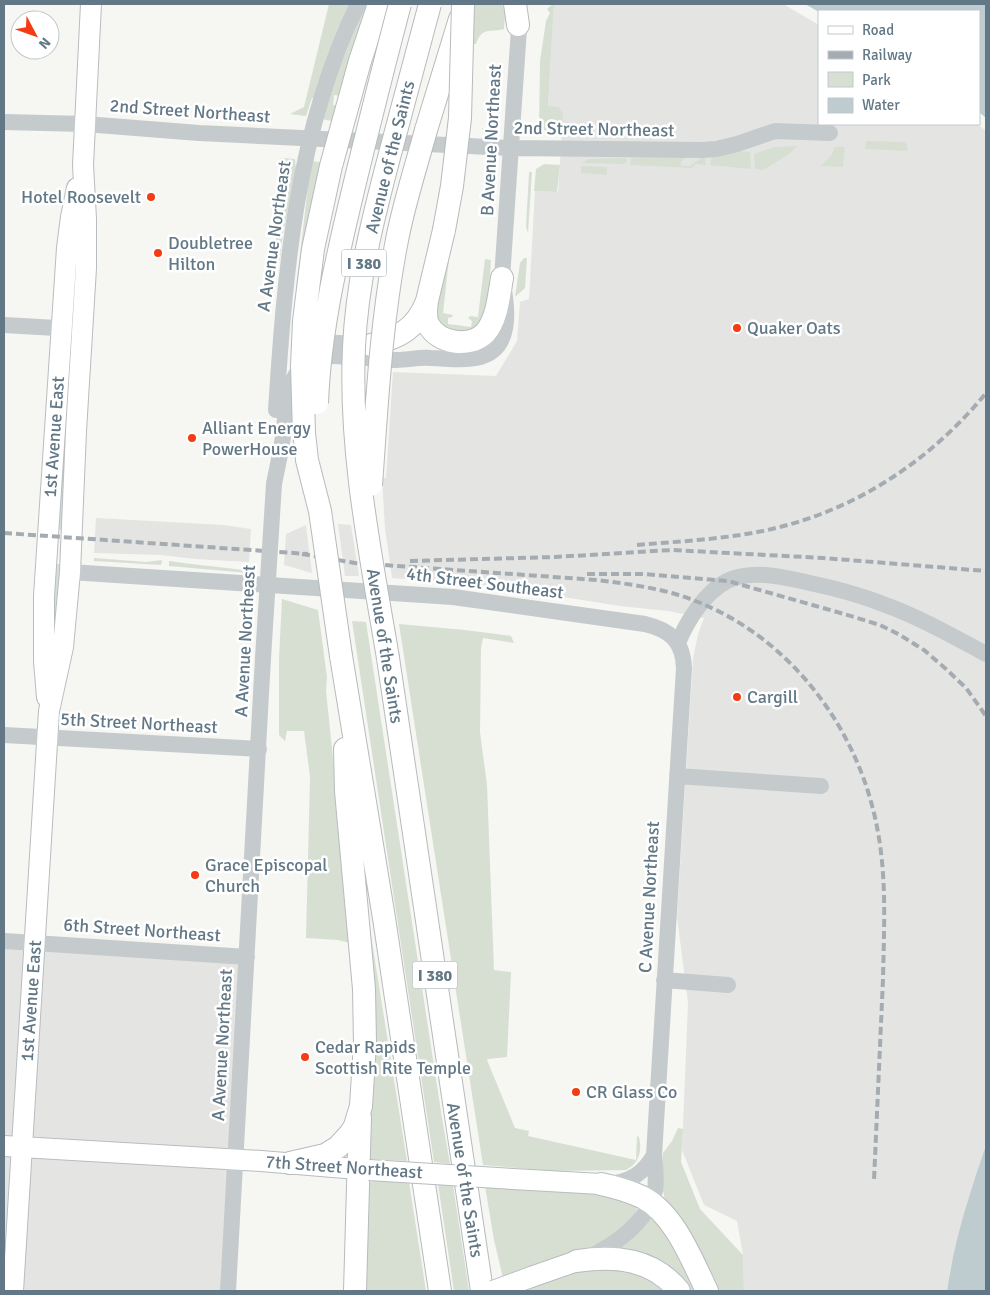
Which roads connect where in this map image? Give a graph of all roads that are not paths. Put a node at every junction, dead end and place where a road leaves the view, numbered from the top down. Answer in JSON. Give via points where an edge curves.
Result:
{"nodes":[{"id":1,"x":91,"y":4,"type":"edge"},
{"id":2,"x":358,"y":4,"type":"edge"},
{"id":3,"x":380,"y":4,"type":"edge"},
{"id":4,"x":400,"y":4,"type":"edge"},
{"id":5,"x":430,"y":4,"type":"edge"},
{"id":6,"x":458,"y":4,"type":"edge"},
{"id":7,"x":464,"y":4,"type":"edge"},
{"id":8,"x":518,"y":11,"type":"edge"},
{"id":9,"x":444,"y":67,"type":"junction"},
{"id":10,"x":4,"y":122,"type":"edge"},
{"id":11,"x":85,"y":124,"type":"junction"},
{"id":12,"x":830,"y":133,"type":"dead end"},
{"id":13,"x":309,"y":138,"type":"junction"},
{"id":14,"x":511,"y":148,"type":"junction"},
{"id":15,"x":502,"y":278,"type":"junction"},
{"id":16,"x":427,"y":301,"type":"junction"},
{"id":17,"x":4,"y":325,"type":"edge"},
{"id":18,"x":72,"y":329,"type":"junction"},
{"id":19,"x":281,"y":330,"type":"junction"},
{"id":20,"x":371,"y":345,"type":"junction"},
{"id":21,"x":429,"y":358,"type":"junction"},
{"id":22,"x":274,"y":484,"type":"junction"},
{"id":23,"x":320,"y":511,"type":"junction"},
{"id":24,"x":366,"y":529,"type":"junction"},
{"id":25,"x":70,"y":572,"type":"junction"},
{"id":26,"x":678,"y":643,"type":"junction"},
{"id":27,"x":986,"y":654,"type":"edge"},
{"id":28,"x":343,"y":666,"type":"junction"},
{"id":29,"x":50,"y":711,"type":"junction"},
{"id":30,"x":4,"y":735,"type":"edge"},
{"id":31,"x":48,"y":738,"type":"junction"},
{"id":32,"x":259,"y":750,"type":"junction"},
{"id":33,"x":677,"y":776,"type":"junction"},
{"id":34,"x":821,"y":786,"type":"dead end"},
{"id":35,"x":4,"y":941,"type":"edge"},
{"id":36,"x":35,"y":943,"type":"junction"},
{"id":37,"x":247,"y":957,"type":"junction"},
{"id":38,"x":664,"y":980,"type":"junction"},
{"id":39,"x":728,"y":985,"type":"dead end"},
{"id":40,"x":453,"y":1102,"type":"junction"},
{"id":41,"x":361,"y":1106,"type":"junction"},
{"id":42,"x":13,"y":1146,"type":"edge"},
{"id":43,"x":654,"y":1155,"type":"junction"},
{"id":44,"x":236,"y":1159,"type":"junction"},
{"id":45,"x":290,"y":1163,"type":"junction"},
{"id":46,"x":364,"y":1170,"type":"junction"},
{"id":47,"x":601,"y":1184,"type":"junction"},
{"id":48,"x":651,"y":1202,"type":"junction"},
{"id":49,"x":578,"y":1261,"type":"junction"},
{"id":50,"x":13,"y":1291,"type":"edge"},
{"id":51,"x":228,"y":1291,"type":"edge"},
{"id":52,"x":356,"y":1291,"type":"edge"},
{"id":53,"x":440,"y":1291,"type":"edge"},
{"id":54,"x":482,"y":1291,"type":"edge"},
{"id":55,"x":493,"y":1291,"type":"edge"},
{"id":56,"x":501,"y":1291,"type":"edge"},
{"id":57,"x":679,"y":1291,"type":"edge"},
{"id":58,"x":707,"y":1291,"type":"edge"}],
"edges":[{"from":1,"to":11,"type":"main road","name":"1st Avenue East"},
{"from":2,"to":13,"type":"street","name":"A Avenue Northeast","via":[[345,32]]},
{"from":3,"to":23,"type":"highway","bridge":true,"via":[[360,61],[331,166],[317,225],[304,320],[304,433]]},
{"from":4,"to":23,"type":"highway","name":"Avenue of the Saints","number":"I 380","bridge":true,"via":[[328,303],[316,417]]},
{"from":5,"to":24,"type":"highway","name":"Avenue of the Saints","number":"I 380","bridge":true,"via":[[378,197],[357,314],[355,413]]},
{"from":6,"to":9,"type":"highway"},
{"from":7,"to":9,"type":"highway"},
{"from":7,"to":16,"type":"highway","bridge":true,"via":[[460,118],[452,186]]},
{"from":8,"to":14,"type":"street","name":"B Avenue Northeast"},
{"from":9,"to":24,"type":"highway","bridge":true,"via":[[397,240],[380,362]]},
{"from":10,"to":11,"type":"street","name":"2nd Street Northeast"},
{"from":11,"to":13,"type":"street","name":"2nd Street Northeast"},
{"from":11,"to":18,"type":"main road","name":"1st Avenue East","via":[[86,244]]},
{"from":12,"to":14,"type":"street","name":"2nd Street Northeast","via":[[776,131],[737,144],[702,150]]},
{"from":13,"to":14,"type":"street","name":"2nd Street Northeast"},
{"from":13,"to":19,"type":"street","name":"A Avenue Northeast","via":[[292,232]]},
{"from":14,"to":15,"type":"street","name":"B Avenue Northeast"},
{"from":15,"to":16,"type":"highway","via":[[489,326],[468,342],[448,340],[432,330],[428,323]]},
{"from":15,"to":21,"type":"street","name":"B Avenue Northeast","via":[[506,328],[497,345],[484,356],[475,358]]},
{"from":16,"to":20,"type":"highway","via":[[411,328]]},
{"from":17,"to":18,"type":"street"},
{"from":18,"to":25,"type":"main road","name":"1st Avenue East"},
{"from":18,"to":29,"type":"main road","name":"1st Avenue East","via":[[53,446],[44,596],[44,661]]},
{"from":19,"to":20,"type":"street","via":[[300,341]]},
{"from":19,"to":22,"type":"street","name":"A Avenue Northeast"},
{"from":20,"to":21,"type":"street"},
{"from":21,"to":22,"type":"street","via":[[394,360],[322,356],[304,365],[292,380],[288,392]]},
{"from":22,"to":32,"type":"street","name":"A Avenue Northeast","bridge":true},
{"from":23,"to":28,"type":"highway","number":"I 380","bridge":true},
{"from":24,"to":40,"type":"highway","name":"Avenue of the Saints","number":"I 380","bridge":true},
{"from":25,"to":26,"type":"street","name":"4th Street Southeast","via":[[453,597],[645,624],[666,632]]},
{"from":25,"to":29,"type":"main road","name":"1st Avenue East","via":[[63,647]]},
{"from":26,"to":27,"type":"street","via":[[704,600],[728,581],[776,575],[883,603]]},
{"from":26,"to":33,"type":"street","name":"C Avenue Northeast","via":[[684,668]]},
{"from":28,"to":41,"type":"highway","via":[[346,791],[364,989]]},
{"from":28,"to":53,"type":"highway","number":"I 380"},
{"from":29,"to":31,"type":"main road","name":"1st Avenue East"},
{"from":30,"to":31,"type":"street","name":"5th Street Northeast"},
{"from":31,"to":32,"type":"street","name":"5th Street Northeast"},
{"from":31,"to":36,"type":"main road","name":"1st Avenue East"},
{"from":32,"to":37,"type":"street","name":"A Avenue Northeast"},
{"from":33,"to":34,"type":"street"},
{"from":33,"to":38,"type":"street","name":"C Avenue Northeast"},
{"from":35,"to":36,"type":"street","name":"6th Street Northeast"},
{"from":36,"to":37,"type":"street","name":"6th Street Northeast"},
{"from":36,"to":42,"type":"main road","name":"1st Avenue East"},
{"from":37,"to":44,"type":"street","name":"A Avenue Northeast"},
{"from":38,"to":39,"type":"street"},
{"from":38,"to":43,"type":"street","name":"C Avenue Northeast"},
{"from":40,"to":54,"type":"highway","name":"Avenue of the Saints","number":"I 380"},
{"from":40,"to":56,"type":"highway"},
{"from":41,"to":45,"type":"highway","via":[[355,1126],[338,1147],[325,1155]]},
{"from":41,"to":46,"type":"highway"},
{"from":42,"to":44,"type":"main road","name":"7th Street Northeast"},
{"from":42,"to":50,"type":"main road","name":"1st Avenue East"},
{"from":43,"to":47,"type":"street","name":"7th Street Northeast","via":[[634,1178]]},
{"from":43,"to":48,"type":"street","name":"C Avenue Northeast","via":[[656,1184]]},
{"from":44,"to":45,"type":"main road","name":"7th Street Northeast"},
{"from":44,"to":51,"type":"street","name":"A Avenue Northeast"},
{"from":45,"to":46,"type":"main road","name":"7th Street Northeast"},
{"from":46,"to":47,"type":"main road","name":"7th Street Northeast","bridge":true},
{"from":46,"to":52,"type":"highway"},
{"from":47,"to":48,"type":"highway"},
{"from":48,"to":49,"type":"street","via":[[638,1221],[618,1240]]},
{"from":48,"to":58,"type":"highway","via":[[680,1238]]},
{"from":49,"to":55,"type":"main road","bridge":true},
{"from":49,"to":57,"type":"highway","via":[[613,1258],[640,1263],[665,1276]]}]}
